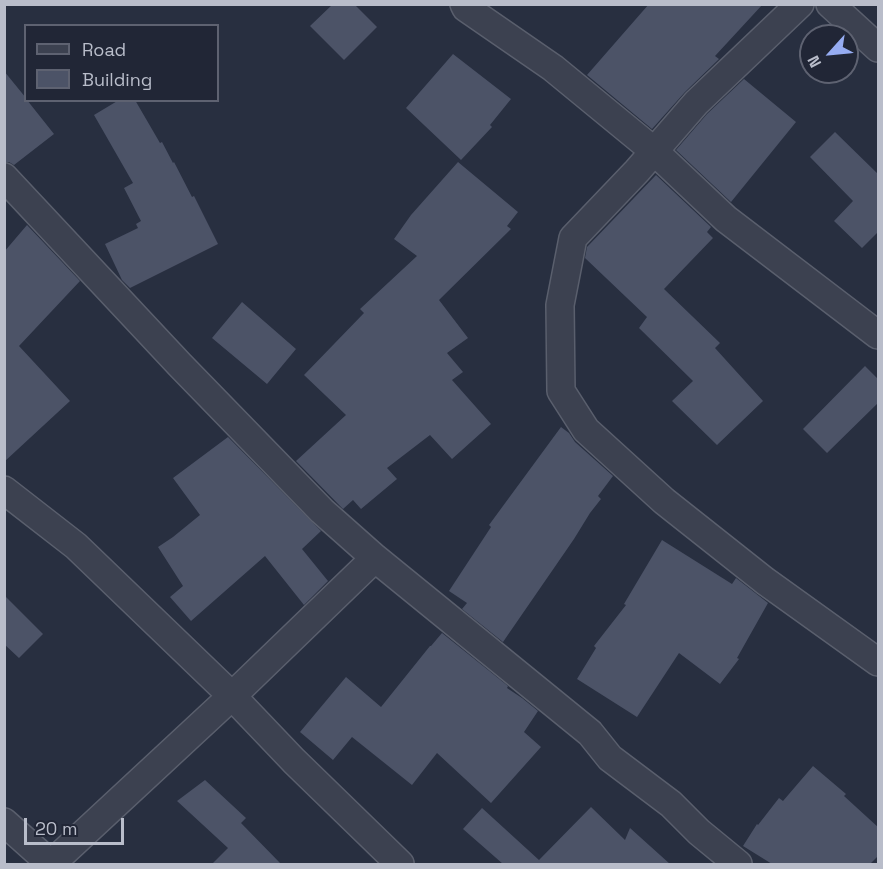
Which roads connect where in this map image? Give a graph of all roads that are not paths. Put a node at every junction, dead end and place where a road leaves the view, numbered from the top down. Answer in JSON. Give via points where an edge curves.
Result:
{"nodes":[{"id":1,"x":464,"y":4,"type":"edge"},
{"id":2,"x":800,"y":4,"type":"edge"},
{"id":3,"x":830,"y":4,"type":"edge"},
{"id":4,"x":879,"y":48,"type":"edge"},
{"id":5,"x":654,"y":151,"type":"junction"},
{"id":6,"x":4,"y":177,"type":"edge"},
{"id":7,"x":879,"y":335,"type":"edge"},
{"id":8,"x":4,"y":490,"type":"edge"},
{"id":9,"x":375,"y":558,"type":"junction"},
{"id":10,"x":879,"y":662,"type":"edge"},
{"id":11,"x":232,"y":696,"type":"junction"},
{"id":12,"x":4,"y":822,"type":"edge"},
{"id":13,"x":51,"y":864,"type":"edge"},
{"id":14,"x":400,"y":864,"type":"edge"},
{"id":15,"x":738,"y":864,"type":"edge"}],
"edges":[{"from":1,"to":5,"type":"street","via":[[553,68]]},
{"from":2,"to":5,"type":"street","via":[[696,103]]},
{"from":3,"to":4,"type":"street"},
{"from":5,"to":7,"type":"street","via":[[726,219]]},
{"from":5,"to":10,"type":"street","via":[[573,238],[560,304],[561,391],[586,430],[664,501],[765,581]]},
{"from":6,"to":9,"type":"street","via":[[322,511]]},
{"from":8,"to":11,"type":"street","via":[[76,546]]},
{"from":9,"to":11,"type":"street"},
{"from":9,"to":15,"type":"street","via":[[590,734],[610,758],[671,804]]},
{"from":11,"to":13,"type":"street"},
{"from":11,"to":14,"type":"street"},
{"from":12,"to":13,"type":"street"}]}
